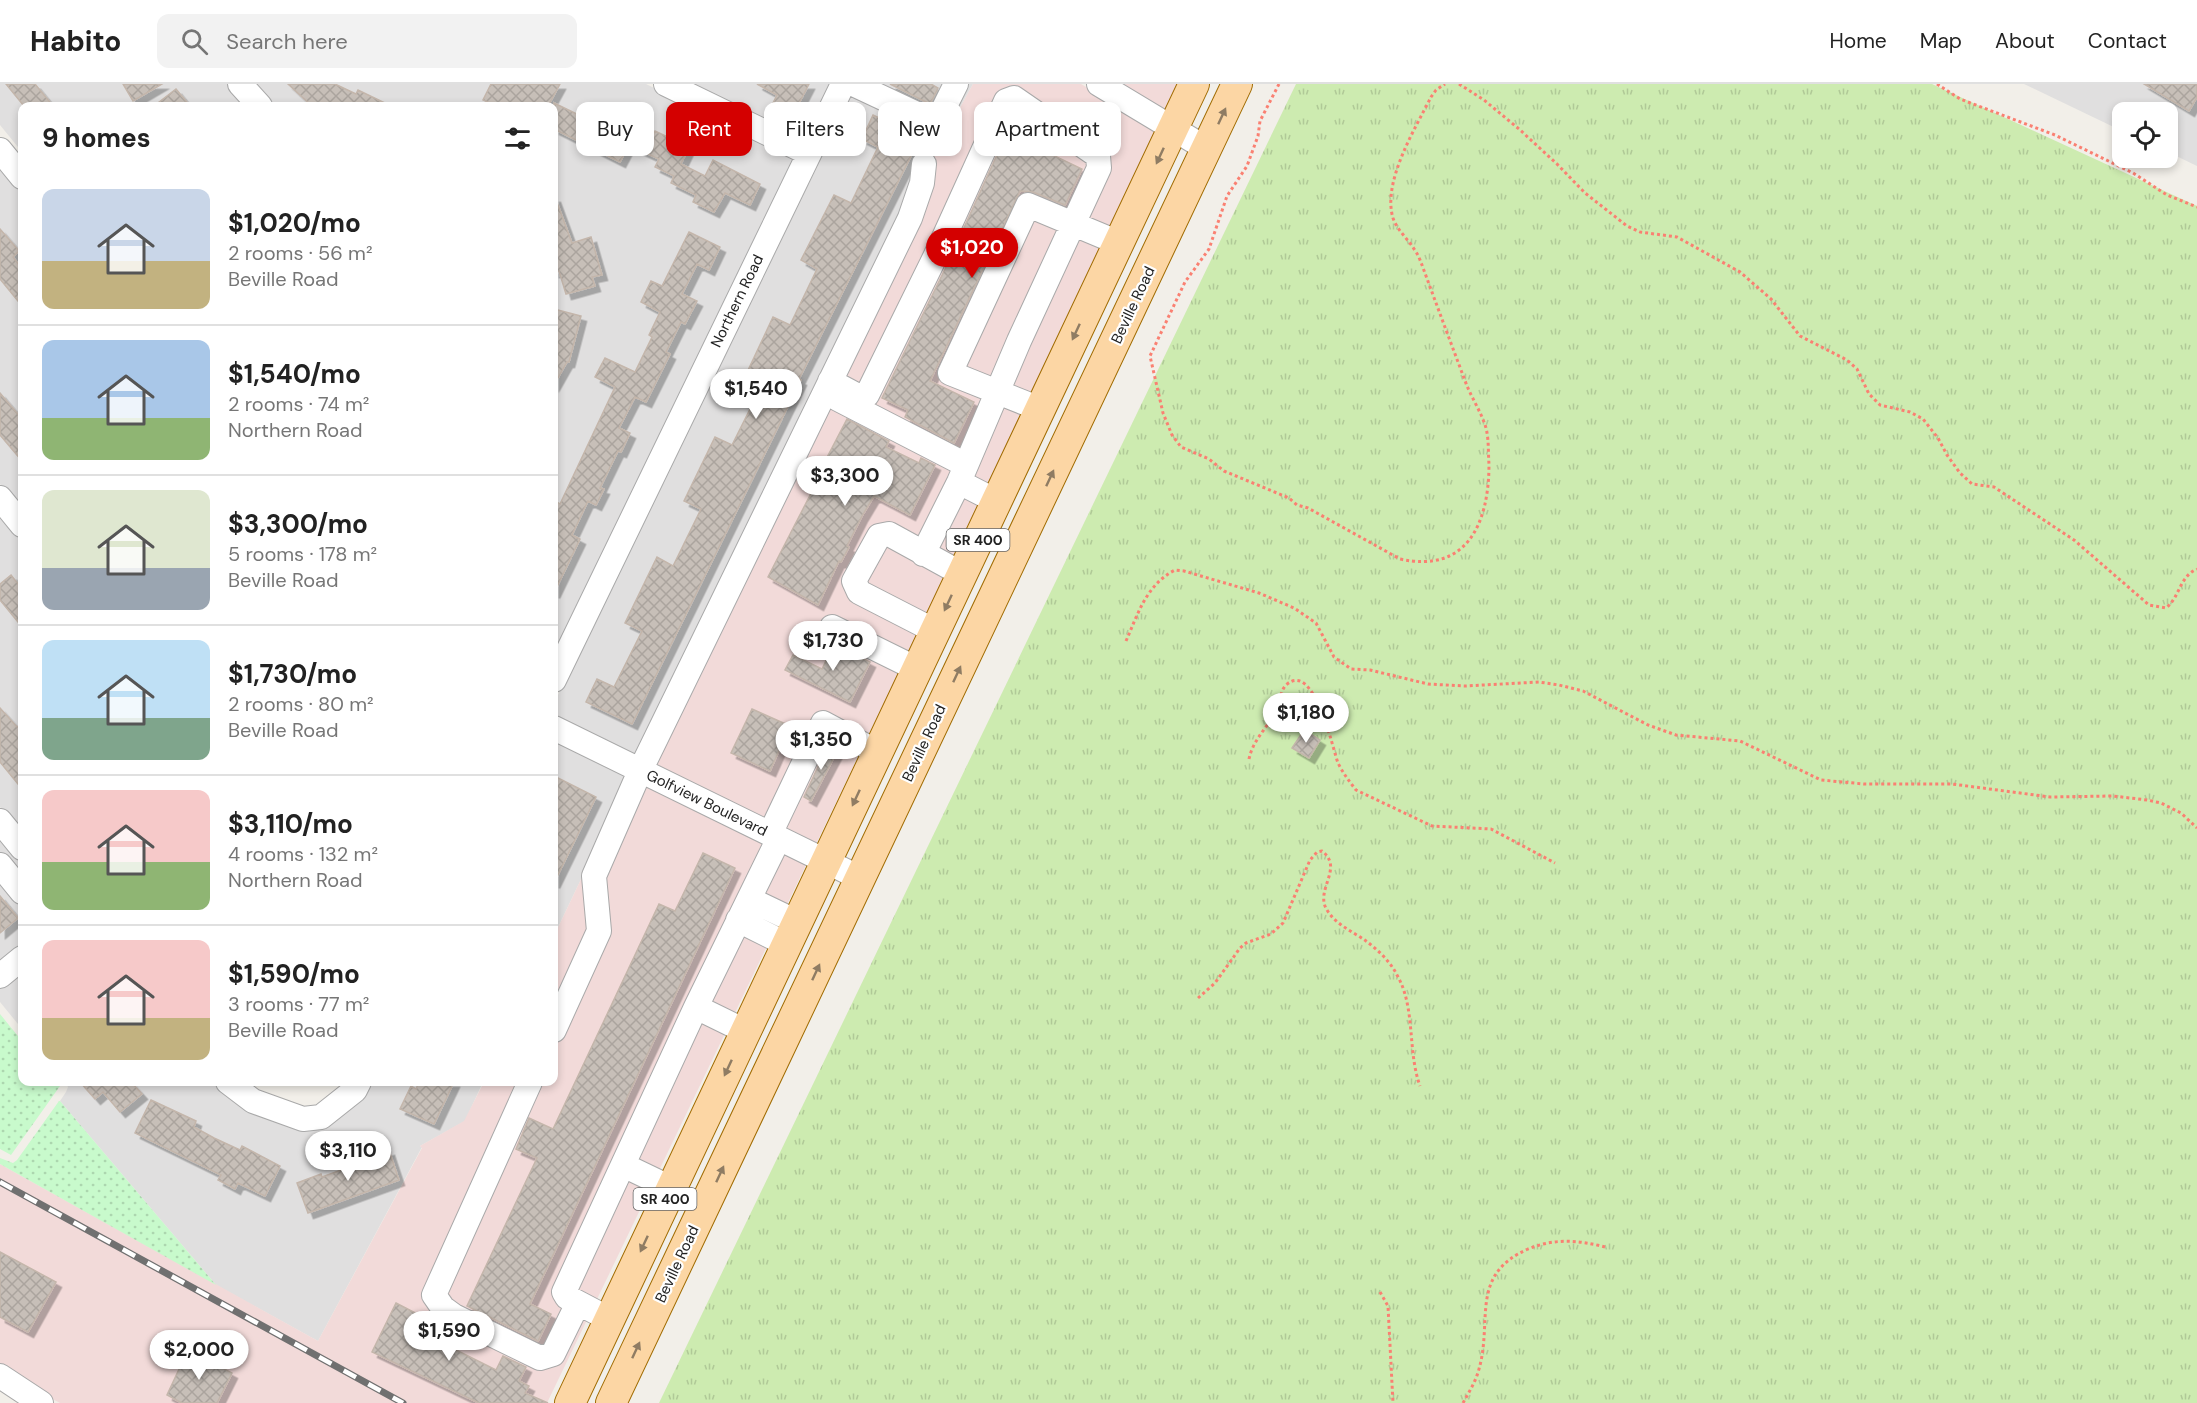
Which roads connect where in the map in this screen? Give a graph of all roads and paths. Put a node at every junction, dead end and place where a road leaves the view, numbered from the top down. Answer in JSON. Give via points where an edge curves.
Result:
{"nodes":[{"id":1,"x":240,"y":84,"type":"edge"},
{"id":2,"x":666,"y":84,"type":"edge"},
{"id":3,"x":843,"y":84,"type":"edge"},
{"id":4,"x":853,"y":84,"type":"edge"},
{"id":5,"x":956,"y":84,"type":"edge"},
{"id":6,"x":1099,"y":84,"type":"edge"},
{"id":7,"x":1194,"y":84,"type":"edge"},
{"id":8,"x":1237,"y":84,"type":"edge"},
{"id":9,"x":1279,"y":84,"type":"edge"},
{"id":10,"x":1445,"y":84,"type":"edge"},
{"id":11,"x":1459,"y":84,"type":"edge"},
{"id":12,"x":1937,"y":84,"type":"edge"},
{"id":13,"x":256,"y":102,"type":"edge"},
{"id":14,"x":834,"y":102,"type":"edge"},
{"id":15,"x":1173,"y":129,"type":"junction"},
{"id":16,"x":764,"y":132,"type":"edge"},
{"id":17,"x":1207,"y":149,"type":"junction"},
{"id":18,"x":0,"y":150,"type":"edge"},
{"id":19,"x":807,"y":156,"type":"edge"},
{"id":20,"x":924,"y":164,"type":"dead end"},
{"id":21,"x":18,"y":172,"type":"edge"},
{"id":22,"x":2197,"y":207,"type":"edge"},
{"id":23,"x":1073,"y":224,"type":"junction"},
{"id":24,"x":1119,"y":243,"type":"junction"},
{"id":25,"x":827,"y":387,"type":"junction"},
{"id":26,"x":997,"y":392,"type":"junction"},
{"id":27,"x":1040,"y":410,"type":"junction"},
{"id":28,"x":963,"y":473,"type":"junction"},
{"id":29,"x":0,"y":498,"type":"edge"},
{"id":30,"x":998,"y":498,"type":"junction"},
{"id":31,"x":1035,"y":509,"type":"junction"},
{"id":32,"x":18,"y":520,"type":"edge"},
{"id":33,"x":923,"y":554,"type":"junction"},
{"id":34,"x":2197,"y":569,"type":"edge"},
{"id":35,"x":962,"y":574,"type":"junction"},
{"id":36,"x":832,"y":627,"type":"dead end"},
{"id":37,"x":935,"y":631,"type":"junction"},
{"id":38,"x":1126,"y":641,"type":"dead end"},
{"id":39,"x":917,"y":669,"type":"junction"},
{"id":40,"x":558,"y":672,"type":"edge"},
{"id":41,"x":558,"y":730,"type":"edge"},
{"id":42,"x":877,"y":752,"type":"junction"},
{"id":43,"x":1250,"y":759,"type":"dead end"},
{"id":44,"x":640,"y":771,"type":"junction"},
{"id":45,"x":0,"y":821,"type":"edge"},
{"id":46,"x":2197,"y":828,"type":"edge"},
{"id":47,"x":774,"y":836,"type":"junction"},
{"id":48,"x":18,"y":843,"type":"edge"},
{"id":49,"x":826,"y":861,"type":"junction"},
{"id":50,"x":1554,"y":863,"type":"dead end"},
{"id":51,"x":0,"y":866,"type":"edge"},
{"id":52,"x":860,"y":878,"type":"junction"},
{"id":53,"x":18,"y":887,"type":"edge"},
{"id":54,"x":744,"y":910,"type":"junction"},
{"id":55,"x":791,"y":933,"type":"junction"},
{"id":56,"x":18,"y":961,"type":"edge"},
{"id":57,"x":0,"y":976,"type":"edge"},
{"id":58,"x":1198,"y":998,"type":"dead end"},
{"id":59,"x":696,"y":1007,"type":"junction"},
{"id":60,"x":558,"y":1021,"type":"edge"},
{"id":61,"x":745,"y":1031,"type":"junction"},
{"id":62,"x":233,"y":1086,"type":"edge"},
{"id":63,"x":357,"y":1086,"type":"edge"},
{"id":64,"x":528,"y":1086,"type":"edge"},
{"id":65,"x":1420,"y":1086,"type":"dead end"},
{"id":66,"x":623,"y":1165,"type":"junction"},
{"id":67,"x":671,"y":1188,"type":"junction"},
{"id":68,"x":1605,"y":1247,"type":"dead end"},
{"id":69,"x":1380,"y":1292,"type":"dead end"},
{"id":70,"x":578,"y":1303,"type":"junction"},
{"id":71,"x":609,"y":1319,"type":"junction"},
{"id":72,"x":0,"y":1377,"type":"edge"},
{"id":73,"x":573,"y":1395,"type":"edge"},
{"id":74,"x":31,"y":1401,"type":"edge"},
{"id":75,"x":611,"y":1403,"type":"edge"},
{"id":76,"x":1393,"y":1403,"type":"edge"},
{"id":77,"x":1463,"y":1403,"type":"edge"}],
"edges":[{"from":1,"to":13,"type":"street"},
{"from":2,"to":16,"type":"street"},
{"from":3,"to":14,"type":"street","name":"Northern Road"},
{"from":4,"to":5,"type":"street","via":[[932,121],[939,118]]},
{"from":6,"to":15,"type":"street"},
{"from":7,"to":15,"type":"main road","number":"SR 400"},
{"from":17,"to":8,"type":"main road","name":"Beville Road","number":"SR 400","one_way":true},
{"from":9,"to":10,"type":"path","via":[[1260,122],[1247,166],[1227,196],[1209,249],[1185,282],[1150,356],[1163,413],[1181,447],[1209,459],[1224,471],[1289,498],[1400,559],[1416,562],[1450,556],[1462,549],[1479,524],[1489,490],[1486,427],[1416,250],[1397,226],[1391,204],[1402,156],[1436,90]]},
{"from":11,"to":34,"type":"path","via":[[1519,129],[1585,193],[1627,226],[1640,232],[1677,237],[1740,272],[1771,299],[1800,336],[1857,369],[1869,394],[1881,405],[1923,419],[1972,484],[1994,487],[2074,540],[2149,605],[2166,608],[2189,572]]},
{"from":12,"to":22,"type":"path","via":[[1960,99],[2055,135]]},
{"from":15,"to":17,"type":"street"},
{"from":15,"to":24,"type":"main road","number":"SR 400","one_way":true},
{"from":31,"to":17,"type":"main road","name":"Beville Road","number":"SR 400","one_way":true},
{"from":18,"to":21,"type":"street"},
{"from":19,"to":40,"type":"street","name":"Northern Road"},
{"from":20,"to":25,"type":"street","via":[[922,183],[909,218]]},
{"from":23,"to":24,"type":"street"},
{"from":23,"to":25,"type":"street","via":[[1099,168],[1098,156],[1014,98],[1006,101],[867,395],[862,398]]},
{"from":23,"to":26,"type":"street"},
{"from":23,"to":26,"type":"street","via":[[1028,205],[950,373]]},
{"from":24,"to":27,"type":"main road","number":"SR 400","one_way":true},
{"from":25,"to":28,"type":"street"},
{"from":25,"to":44,"type":"street"},
{"from":26,"to":27,"type":"street"},
{"from":26,"to":28,"type":"street"},
{"from":27,"to":30,"type":"main road","number":"SR 400"},
{"from":28,"to":30,"type":"street"},
{"from":28,"to":33,"type":"street"},
{"from":29,"to":32,"type":"street"},
{"from":30,"to":31,"type":"street"},
{"from":30,"to":35,"type":"main road","number":"SR 400"},
{"from":52,"to":31,"type":"main road","name":"Beville Road","number":"SR 400","one_way":true},
{"from":33,"to":35,"type":"street"},
{"from":33,"to":37,"type":"street","via":[[889,534],[879,536],[854,581],[859,592]]},
{"from":35,"to":37,"type":"main road","number":"SR 400","one_way":true},
{"from":36,"to":39,"type":"street"},
{"from":37,"to":39,"type":"main road","number":"SR 400"},
{"from":38,"to":46,"type":"path","via":[[1153,585],[1175,570],[1184,571],[1259,593],[1294,609],[1316,623],[1334,657],[1351,669],[1428,684],[1549,683],[1583,691],[1676,735],[1740,741],[1821,780],[1952,784],[2050,797],[2147,800],[2181,813]]},
{"from":39,"to":42,"type":"main road","number":"SR 400"},
{"from":41,"to":44,"type":"street","name":"Golfview Boulevard"},
{"from":42,"to":47,"type":"street","via":[[823,723]]},
{"from":42,"to":49,"type":"main road","number":"SR 400","one_way":true},
{"from":43,"to":50,"type":"path","via":[[1256,740],[1276,711],[1284,686],[1298,681],[1315,696],[1338,762],[1356,790],[1432,826],[1491,829]]},
{"from":44,"to":47,"type":"street","name":"Golfview Boulevard"},
{"from":44,"to":60,"type":"street","via":[[594,876],[599,931]]},
{"from":45,"to":48,"type":"street"},
{"from":47,"to":49,"type":"street","name":"Golfview Boulevard"},
{"from":47,"to":54,"type":"street"},
{"from":49,"to":52,"type":"street","name":"Golfview Boulevard"},
{"from":49,"to":55,"type":"main road","number":"SR 400"},
{"from":51,"to":53,"type":"street"},
{"from":75,"to":52,"type":"main road","name":"Beville Road","number":"SR 400","one_way":true},
{"from":54,"to":55,"type":"street"},
{"from":54,"to":59,"type":"street"},
{"from":55,"to":61,"type":"main road","number":"SR 400"},
{"from":56,"to":57,"type":"street"},
{"from":58,"to":65,"type":"path","via":[[1215,983],[1240,948],[1277,931],[1310,860],[1322,851],[1331,867],[1323,898],[1326,908],[1380,953],[1402,985],[1414,1070]]},
{"from":59,"to":61,"type":"street"},
{"from":59,"to":66,"type":"street"},
{"from":61,"to":67,"type":"main road","number":"SR 400","one_way":true},
{"from":62,"to":63,"type":"street","via":[[253,1101],[303,1119],[321,1117]]},
{"from":64,"to":70,"type":"street","via":[[434,1295],[454,1316],[540,1358],[553,1354]]},
{"from":66,"to":67,"type":"street"},
{"from":66,"to":70,"type":"street","via":[[564,1292]]},
{"from":67,"to":71,"type":"main road","number":"SR 400","one_way":true},
{"from":68,"to":77,"type":"path","via":[[1554,1241],[1504,1262],[1488,1291],[1479,1369]]},
{"from":69,"to":76,"type":"path","via":[[1388,1306]]},
{"from":70,"to":71,"type":"street"},
{"from":71,"to":73,"type":"main road","number":"SR 400"},
{"from":72,"to":74,"type":"street"},
{"from":73,"to":75,"type":"street"}]}
